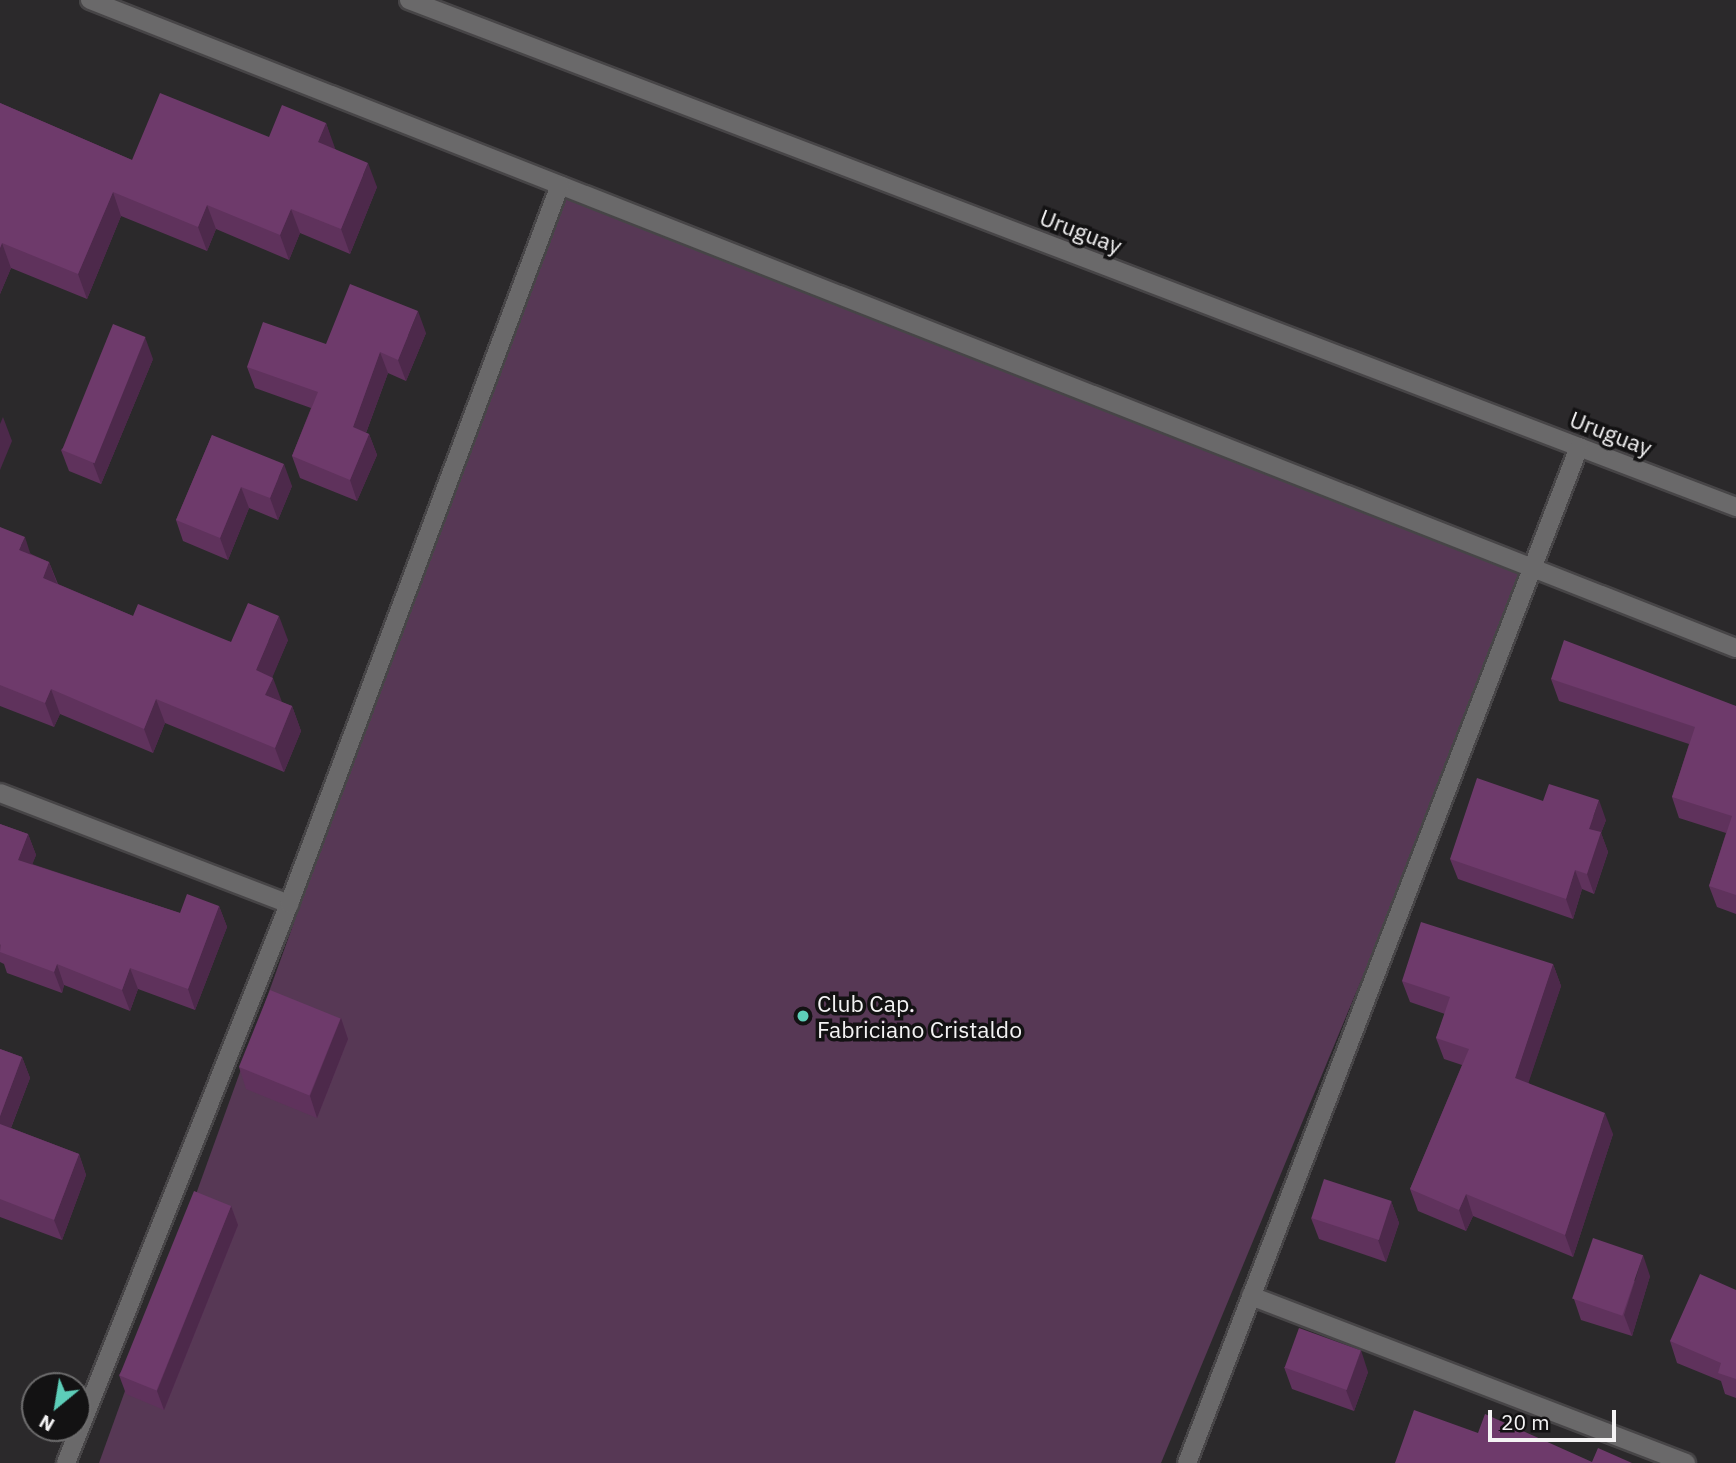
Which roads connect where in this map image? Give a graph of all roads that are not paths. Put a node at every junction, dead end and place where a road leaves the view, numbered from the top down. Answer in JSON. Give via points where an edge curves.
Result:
{"nodes":[{"id":1,"x":90,"y":0,"type":"edge"},
{"id":2,"x":409,"y":0,"type":"edge"},
{"id":3,"x":560,"y":185,"type":"junction"},
{"id":4,"x":1579,"y":447,"type":"junction"},
{"id":5,"x":1736,"y":507,"type":"edge"},
{"id":6,"x":1532,"y":568,"type":"junction"},
{"id":7,"x":1736,"y":648,"type":"edge"},
{"id":8,"x":0,"y":793,"type":"edge"},
{"id":9,"x":289,"y":904,"type":"junction"},
{"id":10,"x":1251,"y":1296,"type":"junction"},
{"id":11,"x":66,"y":1463,"type":"edge"},
{"id":12,"x":1187,"y":1463,"type":"edge"},
{"id":13,"x":1686,"y":1463,"type":"edge"}],
"edges":[{"from":1,"to":3,"type":"street"},
{"from":2,"to":4,"type":"street","name":"Uruguay"},
{"from":3,"to":6,"type":"street"},
{"from":3,"to":9,"type":"street"},
{"from":4,"to":5,"type":"street","name":"Uruguay"},
{"from":4,"to":6,"type":"street"},
{"from":6,"to":7,"type":"street"},
{"from":6,"to":10,"type":"street"},
{"from":8,"to":9,"type":"street"},
{"from":9,"to":11,"type":"street"},
{"from":10,"to":12,"type":"street"},
{"from":10,"to":13,"type":"street"}]}
